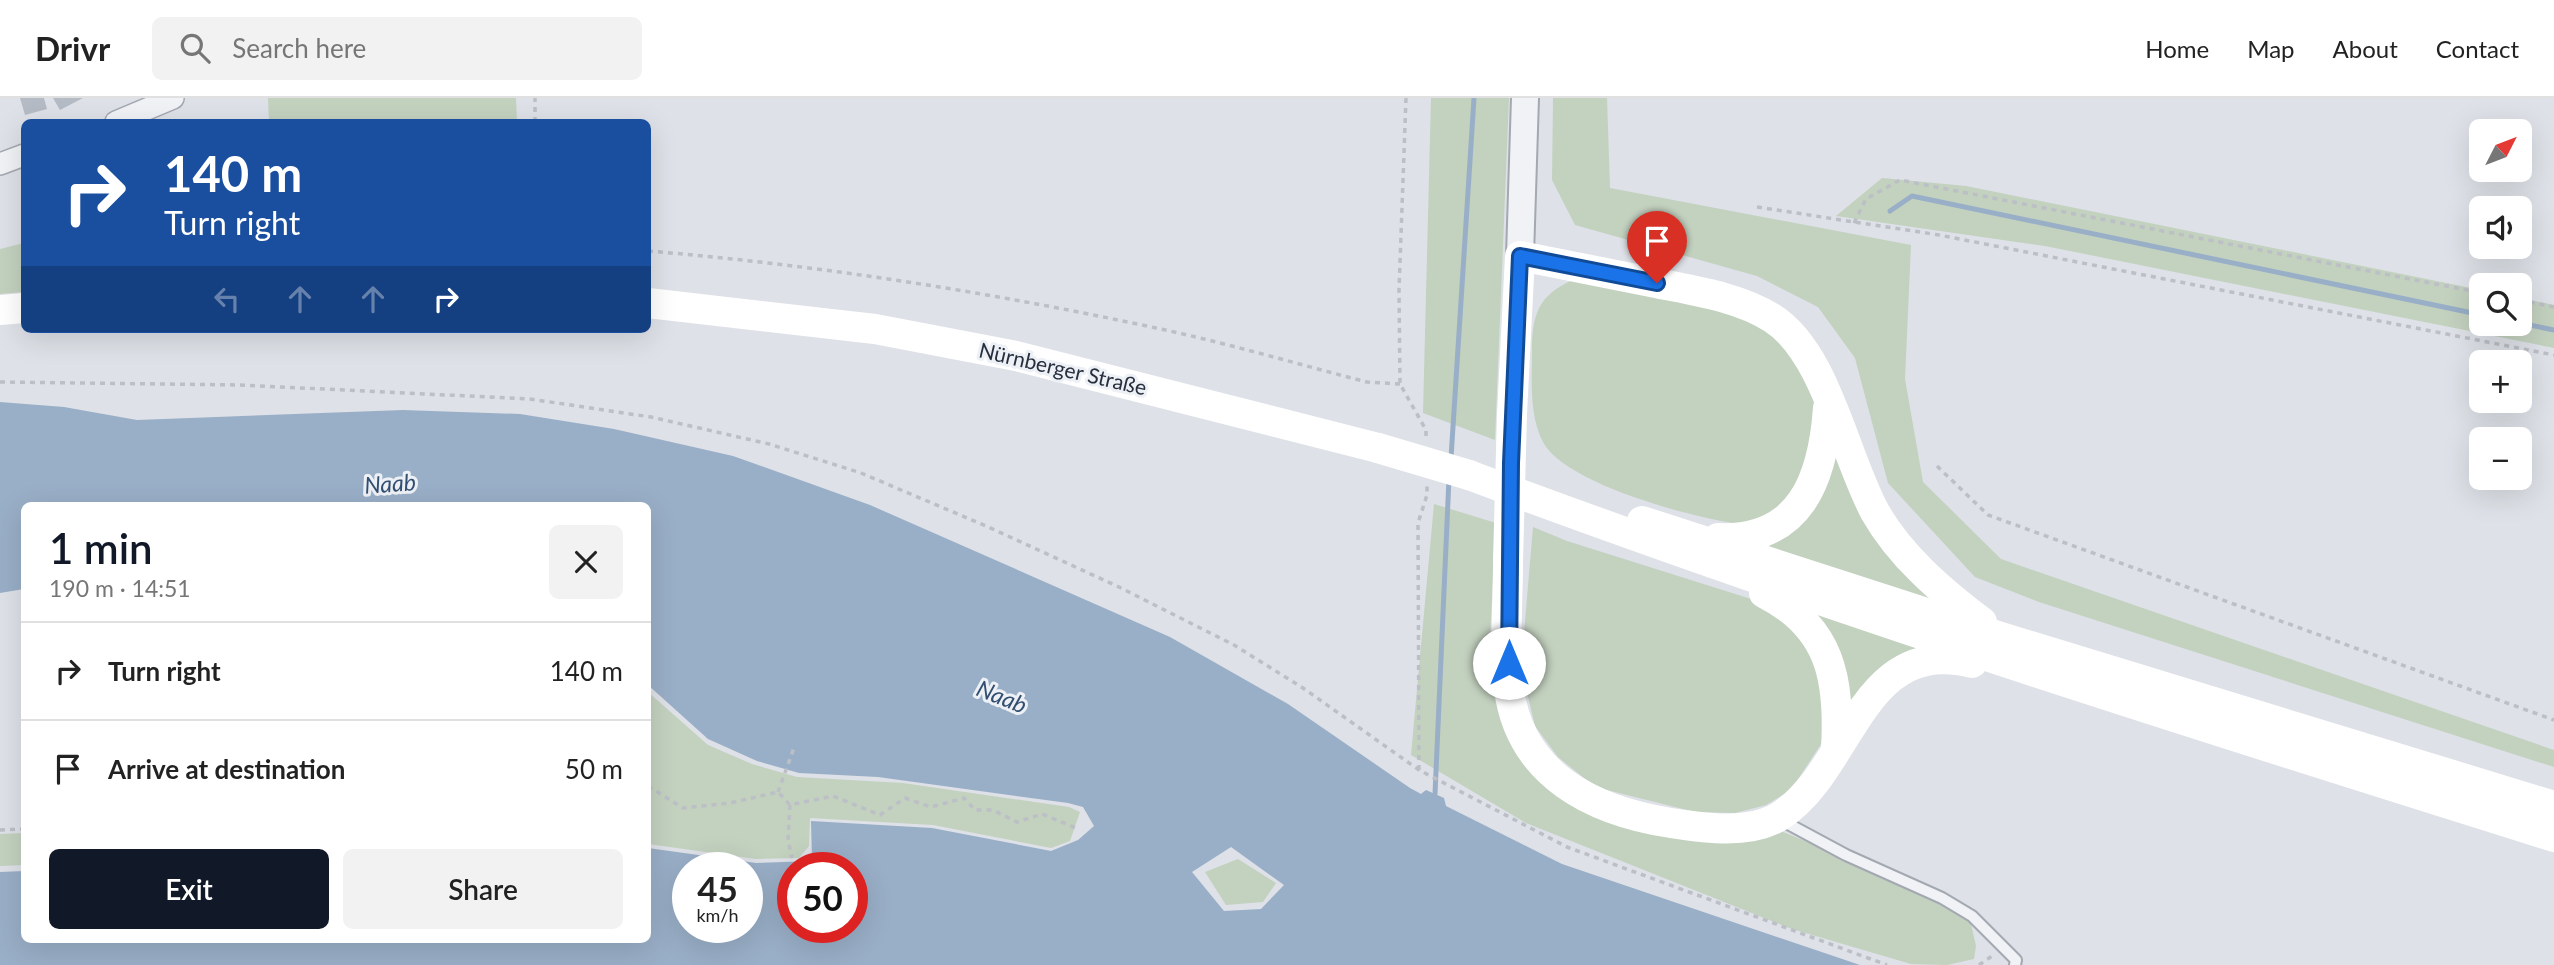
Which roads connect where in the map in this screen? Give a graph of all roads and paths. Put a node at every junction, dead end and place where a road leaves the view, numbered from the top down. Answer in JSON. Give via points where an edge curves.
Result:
{"nodes":[{"id":1,"x":173,"y":98,"type":"edge"},
{"id":2,"x":536,"y":98,"type":"edge"},
{"id":3,"x":1525,"y":98,"type":"edge"},
{"id":4,"x":123,"y":119,"type":"edge"},
{"id":5,"x":535,"y":119,"type":"edge"},
{"id":6,"x":21,"y":156,"type":"edge"},
{"id":7,"x":0,"y":164,"type":"edge"},
{"id":8,"x":1758,"y":207,"type":"dead end"},
{"id":9,"x":1854,"y":223,"type":"junction"},
{"id":10,"x":651,"y":251,"type":"edge"},
{"id":11,"x":1520,"y":256,"type":"junction"},
{"id":12,"x":2469,"y":290,"type":"edge"},
{"id":13,"x":2532,"y":302,"type":"edge"},
{"id":14,"x":651,"y":303,"type":"edge"},
{"id":15,"x":2554,"y":307,"type":"edge"},
{"id":16,"x":21,"y":308,"type":"edge"},
{"id":17,"x":0,"y":310,"type":"edge"},
{"id":18,"x":2554,"y":355,"type":"edge"},
{"id":19,"x":0,"y":382,"type":"edge"},
{"id":20,"x":1400,"y":384,"type":"dead end"},
{"id":21,"x":1829,"y":404,"type":"junction"},
{"id":22,"x":1937,"y":466,"type":"dead end"},
{"id":23,"x":1469,"y":475,"type":"junction"},
{"id":24,"x":1700,"y":537,"type":"junction"},
{"id":25,"x":1668,"y":550,"type":"junction"},
{"id":26,"x":2001,"y":636,"type":"junction"},
{"id":27,"x":2098,"y":695,"type":"junction"},
{"id":28,"x":2554,"y":720,"type":"edge"},
{"id":29,"x":795,"y":745,"type":"dead end"},
{"id":30,"x":1836,"y":748,"type":"junction"},
{"id":31,"x":651,"y":788,"type":"edge"},
{"id":32,"x":778,"y":792,"type":"junction"},
{"id":33,"x":790,"y":805,"type":"junction"},
{"id":34,"x":2554,"y":806,"type":"edge"},
{"id":35,"x":1777,"y":818,"type":"junction"},
{"id":36,"x":1076,"y":828,"type":"dead end"},
{"id":37,"x":21,"y":829,"type":"edge"},
{"id":38,"x":0,"y":830,"type":"edge"},
{"id":39,"x":2554,"y":837,"type":"edge"},
{"id":40,"x":791,"y":852,"type":"edge"},
{"id":41,"x":1887,"y":965,"type":"edge"},
{"id":42,"x":2015,"y":965,"type":"edge"}],
"edges":[{"from":1,"to":4,"type":"street"},
{"from":2,"to":5,"type":"path"},
{"from":3,"to":11,"type":"street"},
{"from":6,"to":7,"type":"street"},
{"from":8,"to":9,"type":"path"},
{"from":9,"to":12,"type":"path","via":[[1866,199],[1900,180]]},
{"from":9,"to":18,"type":"path","via":[[1939,235]]},
{"from":10,"to":20,"type":"path","via":[[752,260],[1016,300],[1158,329],[1367,382]]},
{"from":11,"to":21,"type":"main road","via":[[1705,293],[1752,307],[1796,338],[1818,372]]},
{"from":11,"to":35,"type":"main road","bridge":true,"via":[[1508,561],[1509,688],[1524,735],[1542,764],[1567,789],[1595,803],[1707,829]]},
{"from":13,"to":15,"type":"path"},
{"from":14,"to":23,"type":"main road","name":"Nürnberger Straße","bridge":true,"via":[[875,329],[1016,356]]},
{"from":16,"to":17,"type":"main road"},
{"from":19,"to":41,"type":"path","via":[[240,385],[530,399],[651,417],[769,444],[861,473],[986,526],[1234,645],[1419,770],[1610,865]]},
{"from":21,"to":24,"type":"main road","via":[[1817,475],[1807,497],[1790,516],[1754,536]]},
{"from":21,"to":26,"type":"main road","via":[[1865,492],[1888,531],[1933,582]]},
{"from":22,"to":28,"type":"path","via":[[1987,515]]},
{"from":23,"to":24,"type":"main road"},
{"from":23,"to":25,"type":"main road"},
{"from":24,"to":26,"type":"main road"},
{"from":25,"to":27,"type":"main road"},
{"from":25,"to":30,"type":"main road","via":[[1774,598],[1806,623],[1834,674]]},
{"from":26,"to":34,"type":"main road"},
{"from":27,"to":30,"type":"main road","via":[[1966,662],[1939,659],[1918,663],[1885,682]]},
{"from":27,"to":39,"type":"main road"},
{"from":29,"to":32,"type":"path"},
{"from":30,"to":35,"type":"main road","via":[[1812,788]]},
{"from":31,"to":32,"type":"path","via":[[683,808]]},
{"from":32,"to":33,"type":"path"},
{"from":33,"to":36,"type":"path","via":[[833,796],[880,816],[905,798],[931,807],[964,798],[975,810],[993,810],[1017,822],[1042,814]]},
{"from":33,"to":40,"type":"path"},
{"from":35,"to":42,"type":"lane","via":[[1972,916],[2016,960]]},
{"from":37,"to":38,"type":"path"}]}
